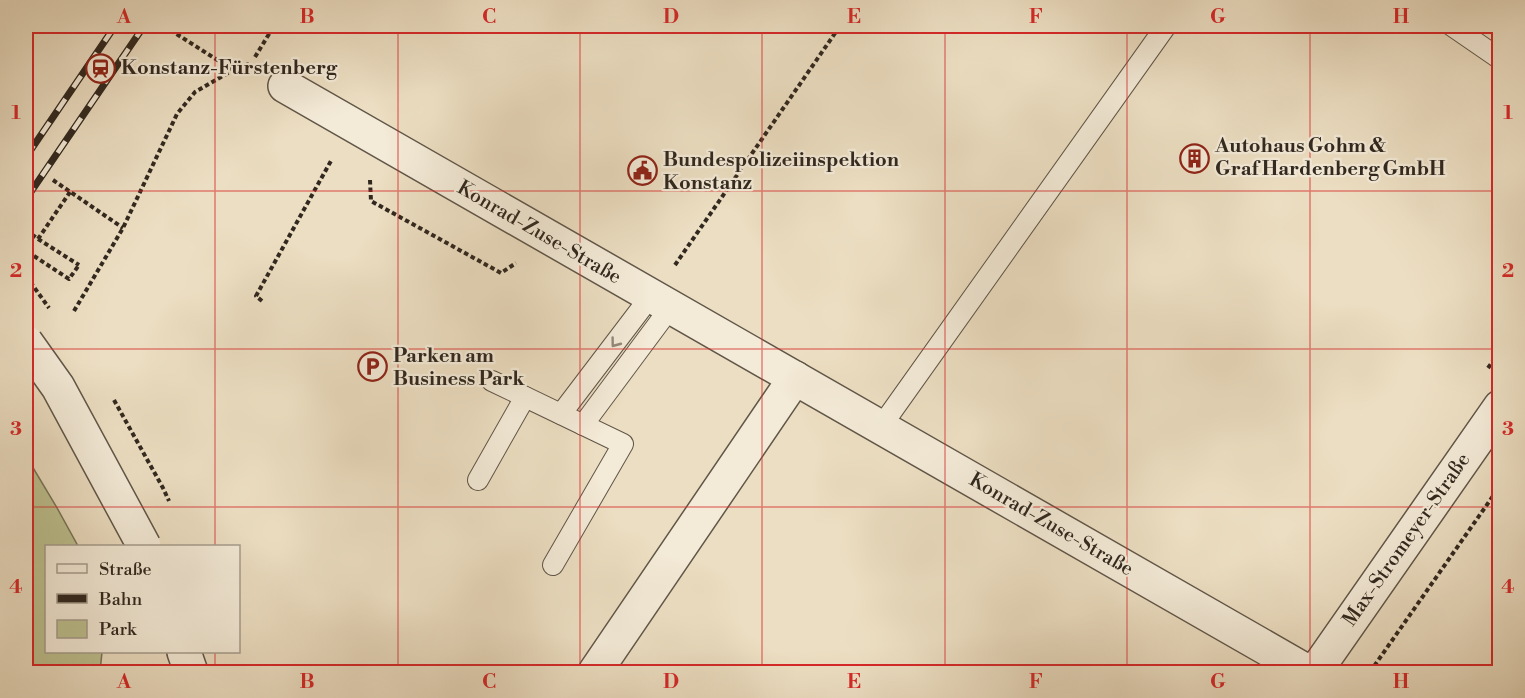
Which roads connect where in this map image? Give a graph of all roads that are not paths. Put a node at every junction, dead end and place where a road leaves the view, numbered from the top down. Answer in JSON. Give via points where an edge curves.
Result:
{"nodes":[{"id":1,"x":1166,"y":26,"type":"edge"},
{"id":2,"x":1452,"y":26,"type":"edge"},
{"id":3,"x":1500,"y":58,"type":"edge"},
{"id":4,"x":285,"y":86,"type":"dead end"},
{"id":5,"x":660,"y":302,"type":"junction"},
{"id":6,"x":26,"y":342,"type":"edge"},
{"id":7,"x":795,"y":378,"type":"junction"},
{"id":8,"x":492,"y":381,"type":"dead end"},
{"id":9,"x":525,"y":397,"type":"junction"},
{"id":10,"x":1500,"y":407,"type":"edge"},
{"id":11,"x":561,"y":414,"type":"junction"},
{"id":12,"x":583,"y":425,"type":"junction"},
{"id":13,"x":880,"y":428,"type":"junction"},
{"id":14,"x":478,"y":480,"type":"dead end"},
{"id":15,"x":143,"y":545,"type":"edge"},
{"id":16,"x":553,"y":565,"type":"dead end"},
{"id":17,"x":185,"y":653,"type":"edge"},
{"id":18,"x":191,"y":672,"type":"edge"},
{"id":19,"x":595,"y":672,"type":"edge"},
{"id":20,"x":1308,"y":672,"type":"edge"},
{"id":21,"x":1315,"y":672,"type":"edge"}],
"edges":[{"from":1,"to":13,"type":"lane"},
{"from":2,"to":3,"type":"lane"},
{"from":4,"to":5,"type":"street","name":"Konrad-Zuse-Straße"},
{"from":5,"to":7,"type":"street","name":"Konrad-Zuse-Straße"},
{"from":5,"to":11,"type":"lane","one_way":true},
{"from":5,"to":12,"type":"lane"},
{"from":6,"to":15,"type":"street","bridge":true,"via":[[58,387]]},
{"from":7,"to":13,"type":"street","name":"Konrad-Zuse-Straße"},
{"from":7,"to":19,"type":"street"},
{"from":8,"to":9,"type":"lane"},
{"from":9,"to":11,"type":"lane"},
{"from":9,"to":14,"type":"lane"},
{"from":10,"to":21,"type":"street","name":"Max-Stromeyer-Straße"},
{"from":11,"to":12,"type":"lane"},
{"from":12,"to":16,"type":"lane","via":[[623,444]]},
{"from":13,"to":20,"type":"street","name":"Konrad-Zuse-Straße"},
{"from":17,"to":18,"type":"street"}]}
